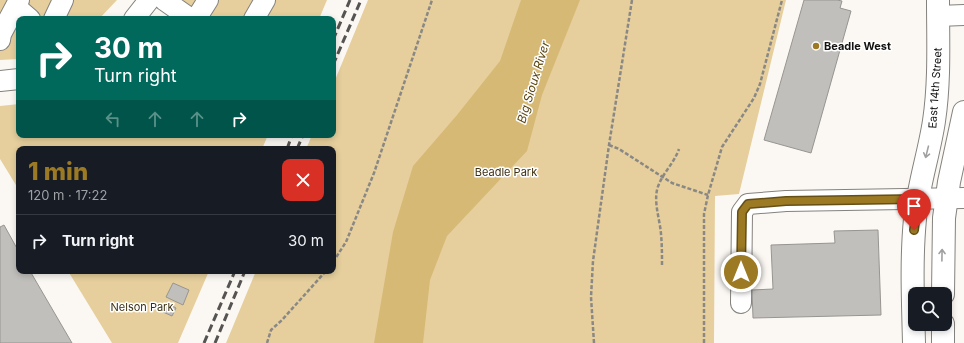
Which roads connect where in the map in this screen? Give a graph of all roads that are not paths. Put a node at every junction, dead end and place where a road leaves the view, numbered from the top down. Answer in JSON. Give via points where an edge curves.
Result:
{"nodes":[{"id":1,"x":63,"y":0,"type":"edge"},
{"id":2,"x":149,"y":0,"type":"edge"},
{"id":3,"x":164,"y":0,"type":"edge"},
{"id":4,"x":208,"y":0,"type":"edge"},
{"id":5,"x":265,"y":0,"type":"edge"},
{"id":6,"x":22,"y":8,"type":"edge"},
{"id":7,"x":938,"y":8,"type":"edge"},
{"id":8,"x":964,"y":15,"type":"edge"},
{"id":9,"x":55,"y":16,"type":"edge"},
{"id":10,"x":136,"y":16,"type":"edge"},
{"id":11,"x":187,"y":16,"type":"edge"},
{"id":12,"x":198,"y":16,"type":"edge"},
{"id":13,"x":256,"y":16,"type":"edge"},
{"id":14,"x":0,"y":40,"type":"edge"},
{"id":15,"x":16,"y":79,"type":"edge"},
{"id":16,"x":0,"y":81,"type":"edge"},
{"id":17,"x":964,"y":112,"type":"edge"},
{"id":18,"x":955,"y":198,"type":"edge"},
{"id":19,"x":918,"y":199,"type":"junction"},
{"id":20,"x":943,"y":287,"type":"edge"},
{"id":21,"x":741,"y":303,"type":"dead end"},
{"id":22,"x":943,"y":331,"type":"edge"},
{"id":23,"x":915,"y":337,"type":"edge"},
{"id":24,"x":943,"y":343,"type":"edge"}],
"edges":[{"from":1,"to":9,"type":"street"},
{"from":2,"to":10,"type":"street"},
{"from":3,"to":11,"type":"street"},
{"from":4,"to":12,"type":"street"},
{"from":5,"to":13,"type":"street"},
{"from":6,"to":14,"type":"street","via":[[1,34]]},
{"from":7,"to":8,"type":"street"},
{"from":7,"to":19,"type":"main road","name":"East 14th Street","one_way":true,"via":[[939,43],[934,119]]},
{"from":15,"to":16,"type":"street"},
{"from":17,"to":18,"type":"main road"},
{"from":18,"to":19,"type":"street"},
{"from":20,"to":18,"type":"main road","one_way":true,"via":[[942,254]]},
{"from":19,"to":21,"type":"street","via":[[748,204],[742,212]]},
{"from":19,"to":23,"type":"main road","name":"East 14th Street","via":[[913,242]]},
{"from":22,"to":24,"type":"main road"}]}
